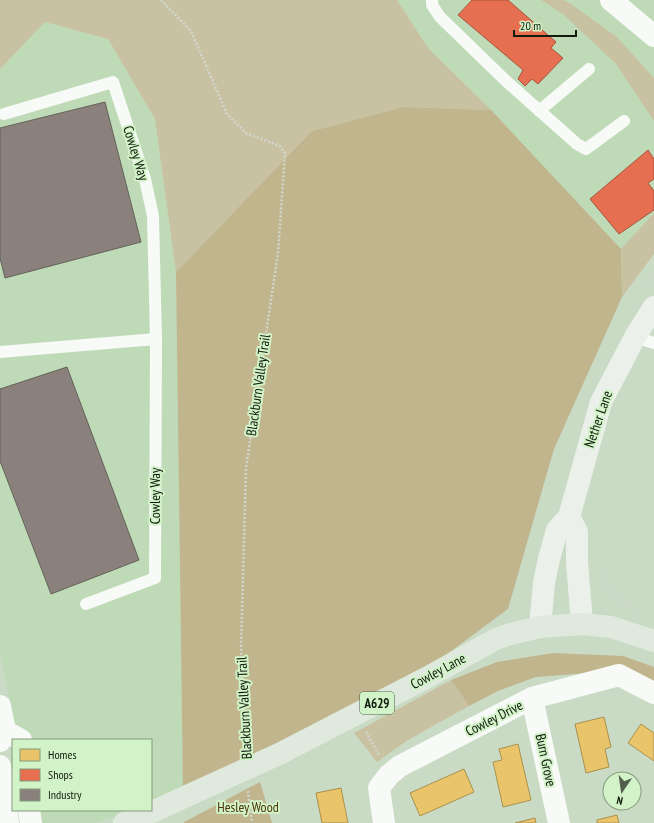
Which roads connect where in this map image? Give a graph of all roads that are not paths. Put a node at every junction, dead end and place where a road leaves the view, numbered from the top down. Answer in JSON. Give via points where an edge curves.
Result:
{"nodes":[{"id":1,"x":432,"y":0,"type":"edge"},
{"id":2,"x":611,"y":0,"type":"edge"},
{"id":3,"x":654,"y":36,"type":"edge"},
{"id":4,"x":589,"y":69,"type":"dead end"},
{"id":5,"x":539,"y":111,"type":"junction"},
{"id":6,"x":4,"y":114,"type":"dead end"},
{"id":7,"x":624,"y":121,"type":"dead end"},
{"id":8,"x":654,"y":307,"type":"edge"},
{"id":9,"x":156,"y":339,"type":"junction"},
{"id":10,"x":644,"y":340,"type":"edge"},
{"id":11,"x":0,"y":352,"type":"edge"},
{"id":12,"x":569,"y":517,"type":"junction"},
{"id":13,"x":86,"y":604,"type":"dead end"},
{"id":14,"x":582,"y":624,"type":"junction"},
{"id":15,"x":540,"y":628,"type":"junction"},
{"id":16,"x":654,"y":641,"type":"edge"},
{"id":17,"x":654,"y":693,"type":"edge"},
{"id":18,"x":532,"y":698,"type":"junction"},
{"id":19,"x":0,"y":706,"type":"edge"},
{"id":20,"x":9,"y":737,"type":"edge"},
{"id":21,"x":0,"y":766,"type":"edge"},
{"id":22,"x":29,"y":811,"type":"edge"},
{"id":23,"x":152,"y":811,"type":"edge"},
{"id":24,"x":152,"y":811,"type":"edge"},
{"id":25,"x":8,"y":823,"type":"edge"},
{"id":26,"x":31,"y":823,"type":"edge"},
{"id":27,"x":124,"y":823,"type":"edge"},
{"id":28,"x":384,"y":823,"type":"edge"},
{"id":29,"x":559,"y":823,"type":"edge"}],
"edges":[{"from":1,"to":5,"type":"lane","via":[[432,5],[440,17]]},
{"from":2,"to":3,"type":"street"},
{"from":4,"to":5,"type":"lane"},
{"from":5,"to":7,"type":"lane","via":[[586,149]]},
{"from":6,"to":9,"type":"lane","name":"Cowley Way","via":[[113,82],[145,179],[153,216]]},
{"from":8,"to":10,"type":"main road","name":"Nether Lane"},
{"from":9,"to":11,"type":"lane"},
{"from":9,"to":13,"type":"lane","name":"Cowley Way","via":[[155,578]]},
{"from":10,"to":12,"type":"main road","name":"Nether Lane","via":[[601,402]]},
{"from":12,"to":14,"type":"main road","via":[[576,532]]},
{"from":12,"to":15,"type":"main road","name":"Nether Lane","via":[[557,530],[544,583]]},
{"from":14,"to":15,"type":"main road","name":"Cowley Lane","number":"A629"},
{"from":14,"to":16,"type":"main road","name":"Cowley Lane","number":"A629","via":[[611,627]]},
{"from":15,"to":23,"type":"main road","name":"Cowley Lane","number":"A629","via":[[496,639],[279,754]]},
{"from":17,"to":18,"type":"street","name":"Cowley Drive","via":[[619,675]]},
{"from":18,"to":28,"type":"street","name":"Cowley Drive","via":[[400,766],[389,775],[379,788]]},
{"from":18,"to":29,"type":"street","name":"Burn Grove"},
{"from":19,"to":20,"type":"street"},
{"from":21,"to":25,"type":"street"},
{"from":22,"to":26,"type":"street"},
{"from":24,"to":27,"type":"main road","name":"Cowley Lane","number":"A629"}]}
